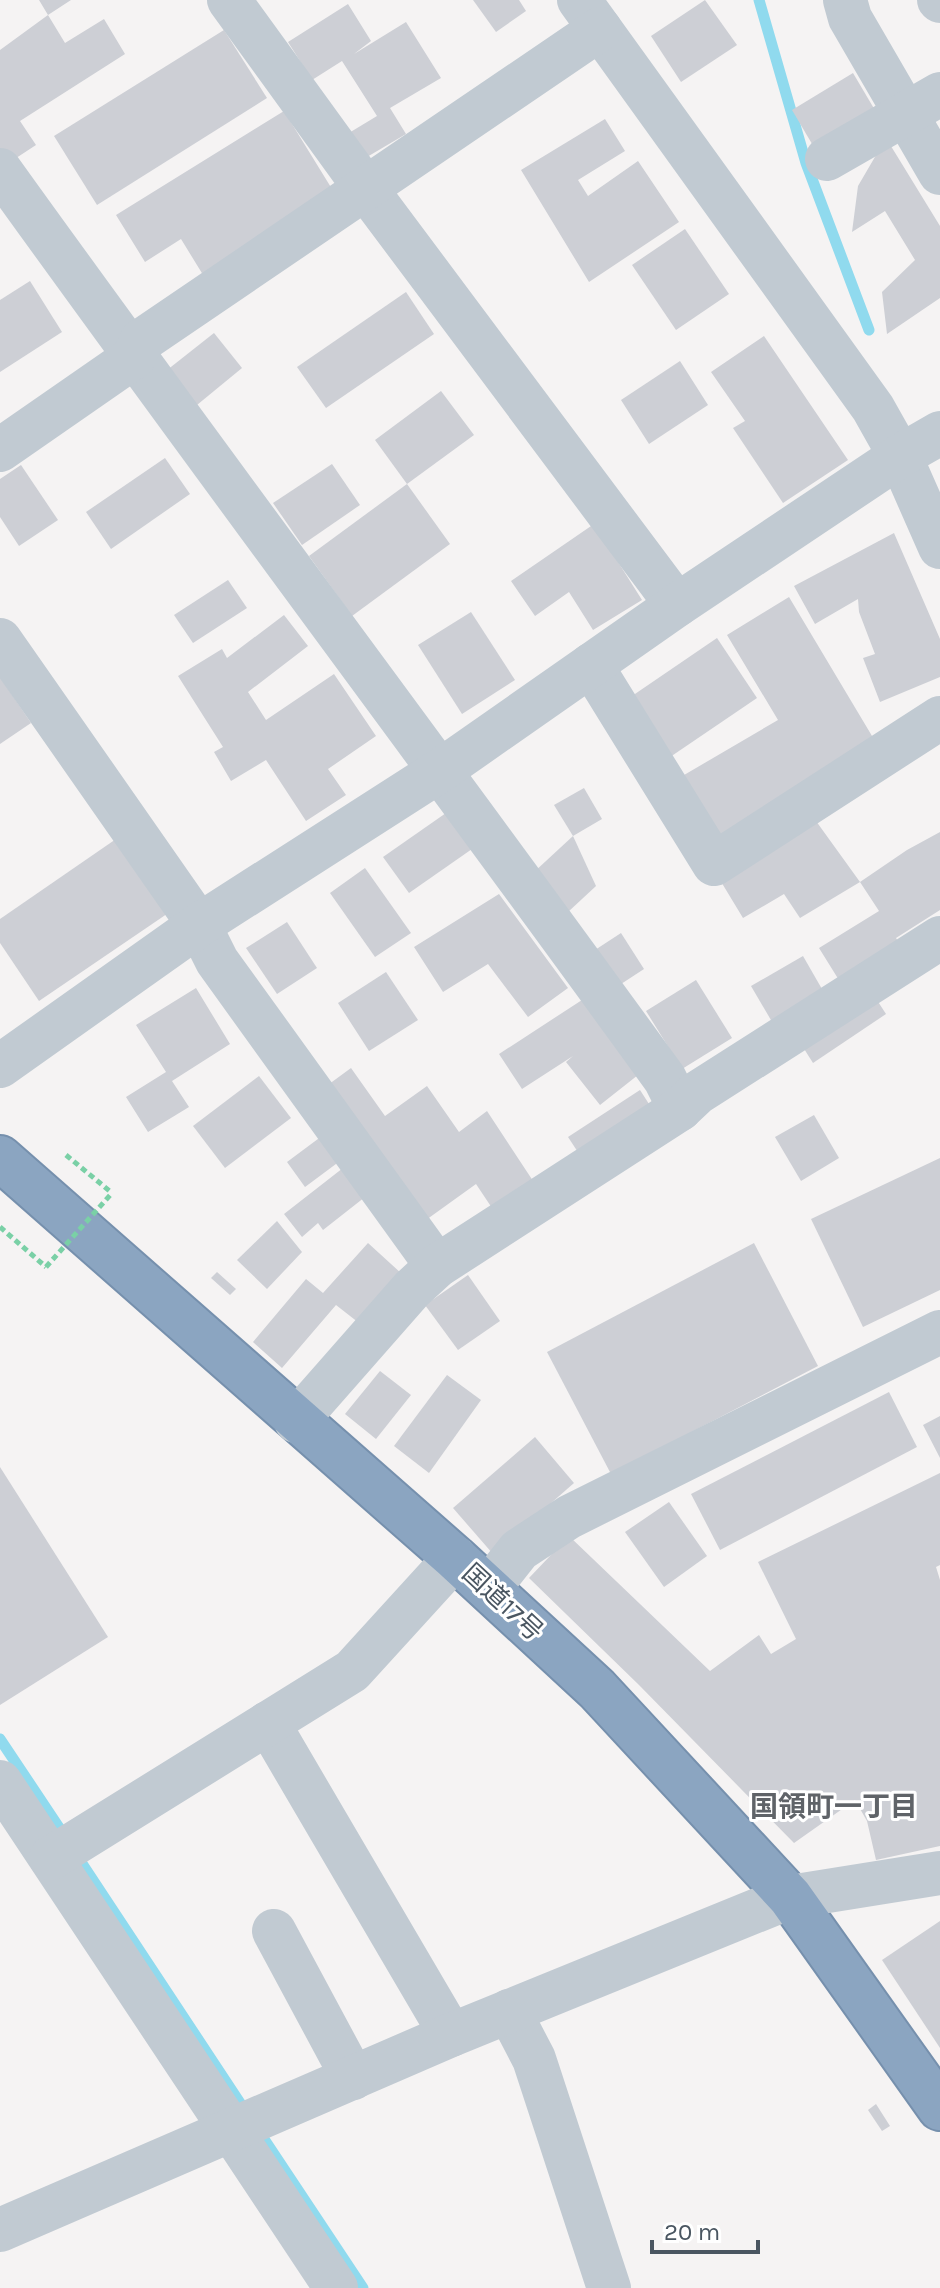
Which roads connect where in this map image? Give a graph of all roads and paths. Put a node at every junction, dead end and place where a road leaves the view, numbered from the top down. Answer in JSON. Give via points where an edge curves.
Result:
{"nodes":[{"id":1,"x":229,"y":0,"type":"edge"},
{"id":2,"x":845,"y":0,"type":"edge"},
{"id":3,"x":590,"y":14,"type":"edge"},
{"id":4,"x":922,"y":104,"type":"edge"},
{"id":5,"x":827,"y":159,"type":"dead end"},
{"id":6,"x":0,"y":170,"type":"edge"},
{"id":7,"x":940,"y":173,"type":"edge"},
{"id":8,"x":366,"y":189,"type":"junction"},
{"id":9,"x":134,"y":357,"type":"junction"},
{"id":10,"x":940,"y":433,"type":"edge"},
{"id":11,"x":0,"y":450,"type":"edge"},
{"id":12,"x":900,"y":456,"type":"junction"},
{"id":13,"x":940,"y":547,"type":"edge"},
{"id":14,"x":677,"y":605,"type":"junction"},
{"id":15,"x":0,"y":640,"type":"edge"},
{"id":16,"x":591,"y":665,"type":"junction"},
{"id":17,"x":940,"y":718,"type":"edge"},
{"id":18,"x":441,"y":770,"type":"junction"},
{"id":19,"x":199,"y":925,"type":"junction"},
{"id":20,"x":940,"y":938,"type":"edge"},
{"id":21,"x":0,"y":1066,"type":"edge"},
{"id":22,"x":680,"y":1109,"type":"junction"},
{"id":23,"x":66,"y":1155,"type":"dead end"},
{"id":24,"x":0,"y":1158,"type":"edge"},
{"id":25,"x":0,"y":1227,"type":"edge"},
{"id":26,"x":437,"y":1266,"type":"junction"},
{"id":27,"x":940,"y":1332,"type":"edge"},
{"id":28,"x":296,"y":1421,"type":"junction"},
{"id":29,"x":455,"y":1558,"type":"junction"},
{"id":30,"x":489,"y":1588,"type":"junction"},
{"id":31,"x":268,"y":1723,"type":"junction"},
{"id":32,"x":0,"y":1782,"type":"edge"},
{"id":33,"x":60,"y":1853,"type":"junction"},
{"id":34,"x":940,"y":1873,"type":"edge"},
{"id":35,"x":790,"y":1897,"type":"junction"},
{"id":36,"x":274,"y":1931,"type":"dead end"},
{"id":37,"x":509,"y":2011,"type":"junction"},
{"id":38,"x":451,"y":2035,"type":"junction"},
{"id":39,"x":353,"y":2078,"type":"junction"},
{"id":40,"x":940,"y":2108,"type":"edge"},
{"id":41,"x":233,"y":2130,"type":"junction"},
{"id":42,"x":0,"y":2230,"type":"edge"},
{"id":43,"x":335,"y":2288,"type":"edge"},
{"id":44,"x":609,"y":2288,"type":"edge"}],
"edges":[{"from":1,"to":8,"type":"street"},
{"from":2,"to":4,"type":"street","via":[[850,18]]},
{"from":3,"to":8,"type":"street"},
{"from":3,"to":12,"type":"street","via":[[873,408]]},
{"from":4,"to":5,"type":"street"},
{"from":4,"to":7,"type":"street"},
{"from":6,"to":9,"type":"street"},
{"from":8,"to":9,"type":"street","via":[[141,341]]},
{"from":8,"to":14,"type":"street"},
{"from":9,"to":11,"type":"street"},
{"from":9,"to":18,"type":"street"},
{"from":10,"to":12,"type":"street"},
{"from":12,"to":13,"type":"street"},
{"from":12,"to":14,"type":"street"},
{"from":14,"to":16,"type":"street"},
{"from":15,"to":19,"type":"street"},
{"from":16,"to":17,"type":"street","via":[[714,864]]},
{"from":16,"to":18,"type":"street"},
{"from":18,"to":19,"type":"street"},
{"from":18,"to":22,"type":"street","via":[[665,1079]]},
{"from":19,"to":21,"type":"street"},
{"from":19,"to":26,"type":"street","via":[[217,961]]},
{"from":20,"to":22,"type":"street","via":[[697,1093]]},
{"from":22,"to":26,"type":"street"},
{"from":23,"to":25,"type":"path","bridge":true,"via":[[112,1193],[46,1267]]},
{"from":24,"to":28,"type":"highway","name":"国道17号"},
{"from":26,"to":28,"type":"street"},
{"from":27,"to":30,"type":"street","via":[[569,1517],[519,1550]]},
{"from":28,"to":29,"type":"highway","name":"国道17号"},
{"from":29,"to":30,"type":"highway","name":"国道17号"},
{"from":29,"to":31,"type":"street","via":[[352,1671]]},
{"from":30,"to":35,"type":"highway","name":"国道17号","via":[[597,1689]]},
{"from":31,"to":33,"type":"street"},
{"from":31,"to":38,"type":"street"},
{"from":32,"to":33,"type":"street"},
{"from":33,"to":41,"type":"street"},
{"from":34,"to":35,"type":"street"},
{"from":35,"to":37,"type":"street"},
{"from":35,"to":40,"type":"highway","name":"国道17号"},
{"from":36,"to":39,"type":"street"},
{"from":37,"to":38,"type":"street"},
{"from":37,"to":44,"type":"street","via":[[534,2059]]},
{"from":38,"to":39,"type":"street"},
{"from":39,"to":41,"type":"street"},
{"from":41,"to":42,"type":"street"},
{"from":41,"to":43,"type":"street"}]}
